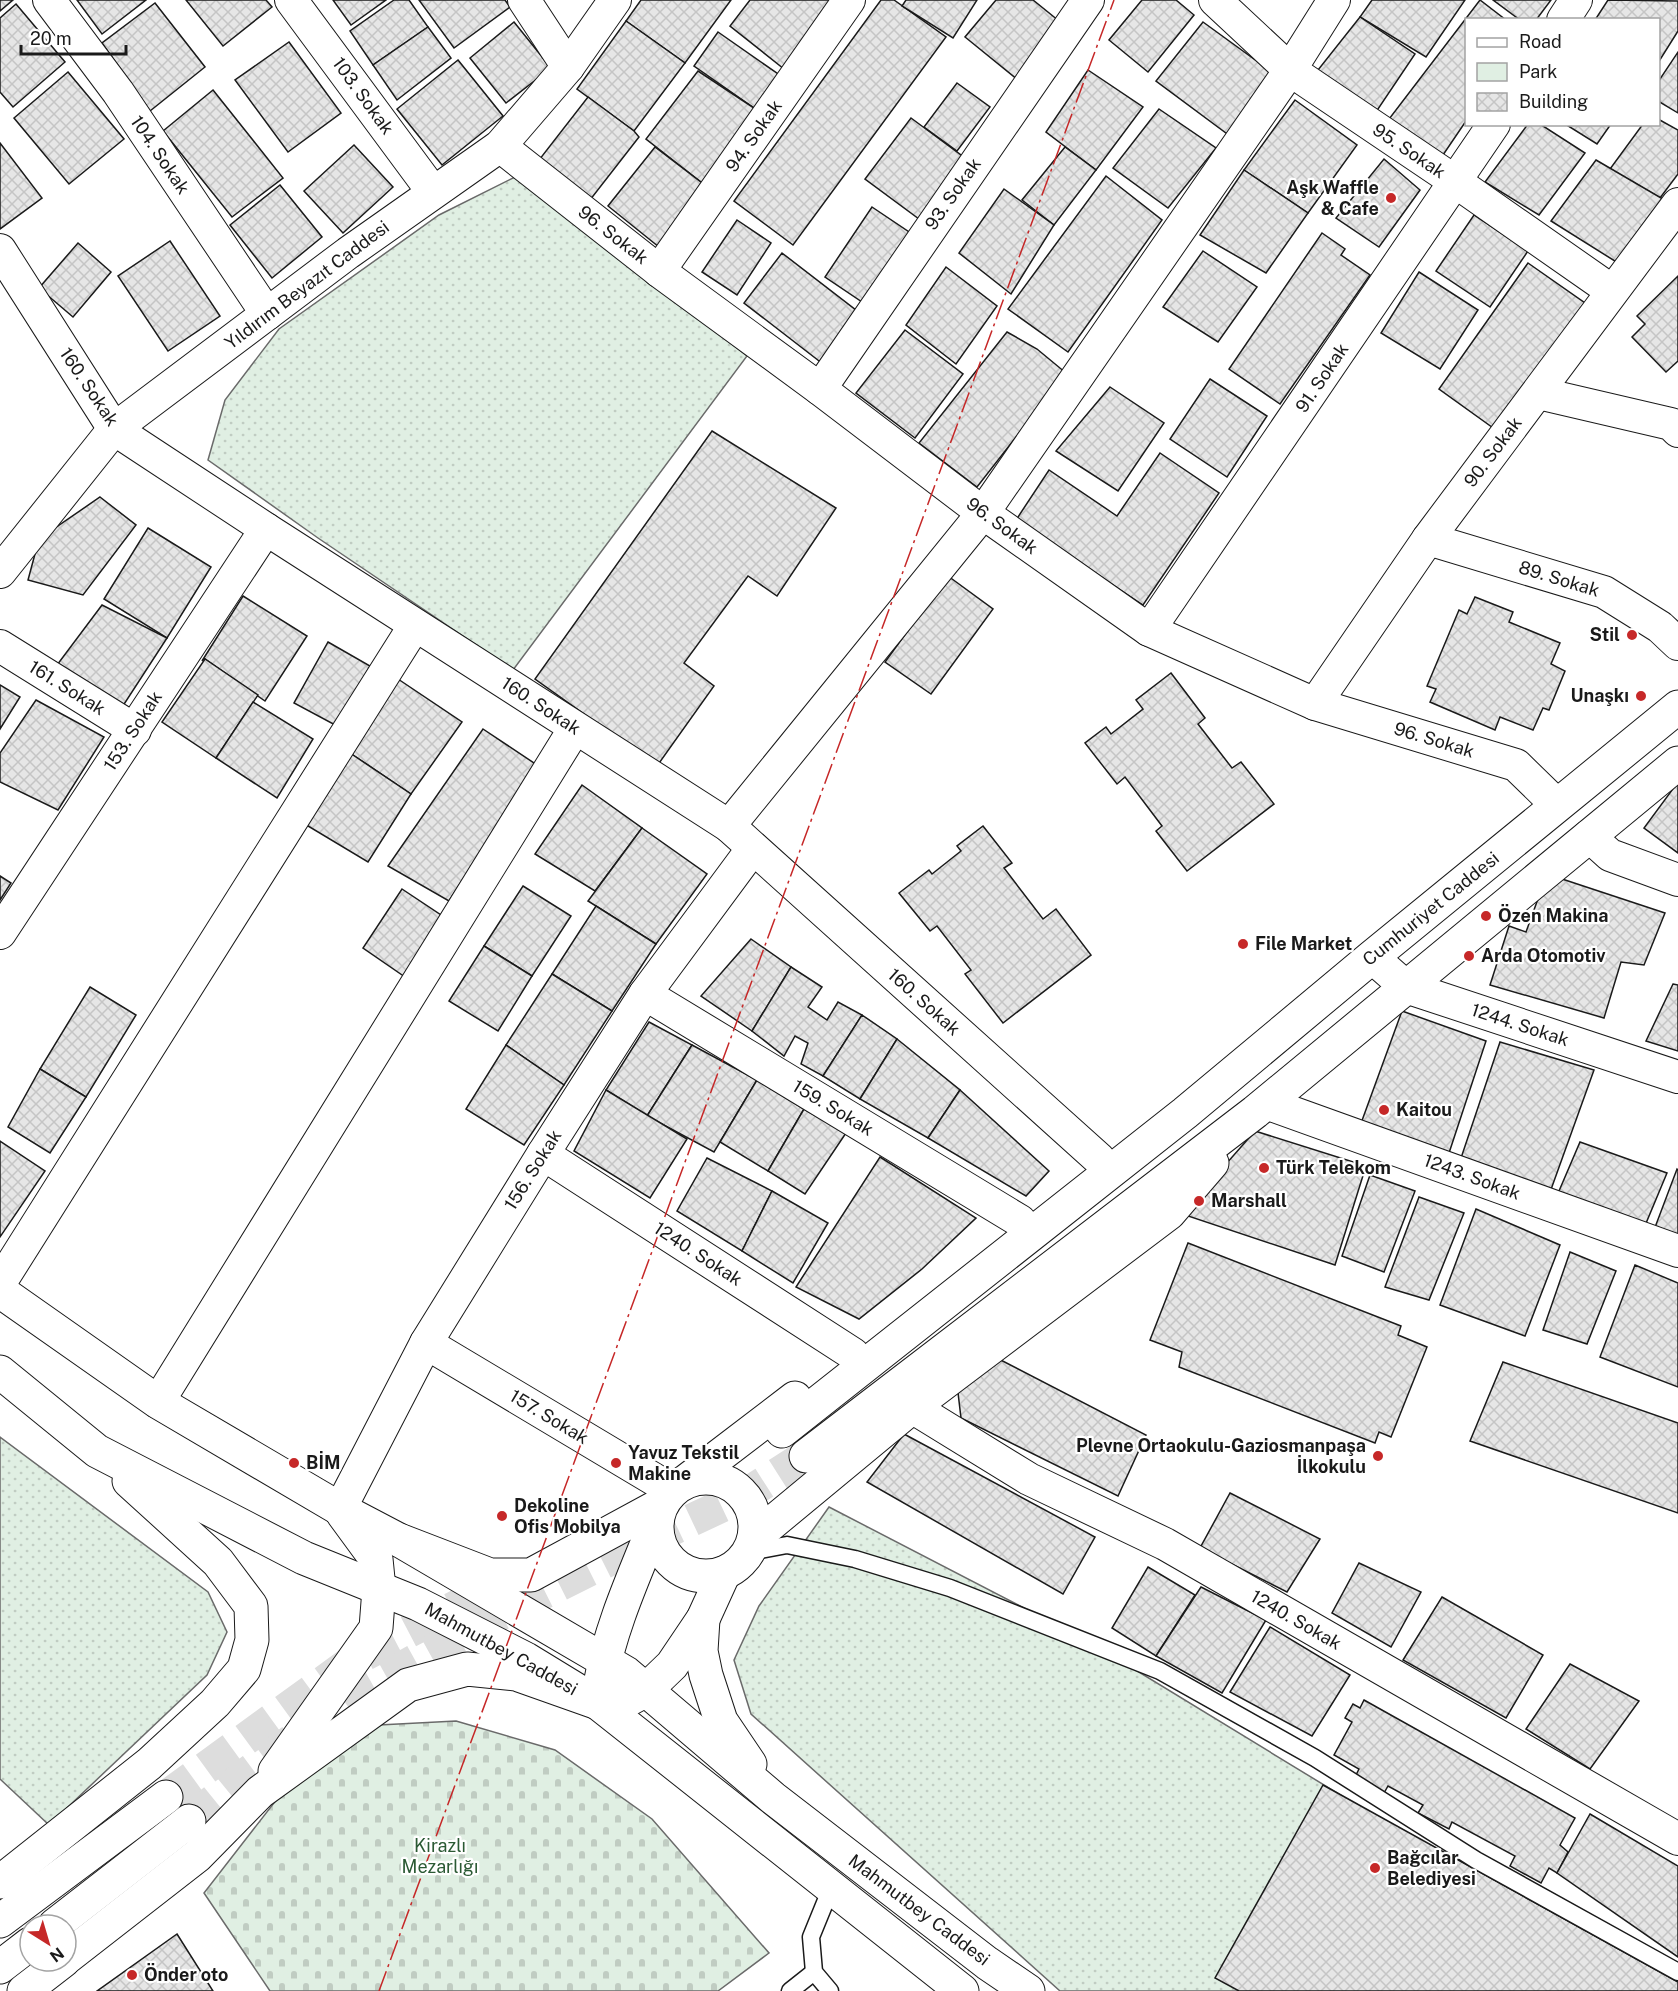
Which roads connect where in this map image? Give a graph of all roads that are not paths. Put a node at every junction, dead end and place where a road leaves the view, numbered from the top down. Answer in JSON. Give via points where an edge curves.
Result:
{"nodes":[{"id":1,"x":48,"y":0,"type":"edge"},
{"id":2,"x":291,"y":0,"type":"edge"},
{"id":3,"x":524,"y":0,"type":"edge"},
{"id":4,"x":615,"y":0,"type":"edge"},
{"id":5,"x":849,"y":0,"type":"edge"},
{"id":6,"x":1088,"y":0,"type":"edge"},
{"id":7,"x":1215,"y":0,"type":"edge"},
{"id":8,"x":1334,"y":0,"type":"edge"},
{"id":9,"x":1576,"y":0,"type":"edge"},
{"id":10,"x":1564,"y":18,"type":"edge"},
{"id":11,"x":568,"y":67,"type":"junction"},
{"id":12,"x":1290,"y":70,"type":"junction"},
{"id":13,"x":1493,"y":126,"type":"edge"},
{"id":14,"x":500,"y":146,"type":"junction"},
{"id":15,"x":1456,"y":182,"type":"junction"},
{"id":16,"x":433,"y":192,"type":"junction"},
{"id":17,"x":1678,"y":204,"type":"edge"},
{"id":18,"x":0,"y":250,"type":"edge"},
{"id":19,"x":659,"y":271,"type":"junction"},
{"id":20,"x":1612,"y":291,"type":"junction"},
{"id":21,"x":267,"y":314,"type":"junction"},
{"id":22,"x":820,"y":389,"type":"junction"},
{"id":23,"x":1538,"y":393,"type":"junction"},
{"id":24,"x":114,"y":429,"type":"junction"},
{"id":25,"x":1678,"y":431,"type":"edge"},
{"id":26,"x":983,"y":513,"type":"junction"},
{"id":27,"x":266,"y":529,"type":"junction"},
{"id":28,"x":1428,"y":539,"type":"junction"},
{"id":29,"x":0,"y":572,"type":"edge"},
{"id":30,"x":415,"y":625,"type":"junction"},
{"id":31,"x":1149,"y":630,"type":"junction"},
{"id":32,"x":1678,"y":644,"type":"edge"},
{"id":33,"x":0,"y":646,"type":"edge"},
{"id":34,"x":1315,"y":704,"type":"junction"},
{"id":35,"x":1678,"y":707,"type":"edge"},
{"id":36,"x":575,"y":728,"type":"junction"},
{"id":37,"x":135,"y":730,"type":"junction"},
{"id":38,"x":1678,"y":764,"type":"edge"},
{"id":39,"x":1557,"y":805,"type":"junction"},
{"id":40,"x":729,"y":826,"type":"junction"},
{"id":41,"x":1589,"y":836,"type":"junction"},
{"id":42,"x":753,"y":848,"type":"junction"},
{"id":43,"x":1678,"y":880,"type":"edge"},
{"id":44,"x":0,"y":933,"type":"edge"},
{"id":45,"x":1372,"y":957,"type":"junction"},
{"id":46,"x":1406,"y":987,"type":"junction"},
{"id":47,"x":645,"y":994,"type":"junction"},
{"id":48,"x":1678,"y":1077,"type":"edge"},
{"id":49,"x":1261,"y":1107,"type":"junction"},
{"id":50,"x":1185,"y":1113,"type":"junction"},
{"id":51,"x":543,"y":1154,"type":"junction"},
{"id":52,"x":1100,"y":1159,"type":"junction"},
{"id":53,"x":1020,"y":1221,"type":"junction"},
{"id":54,"x":1678,"y":1251,"type":"edge"},
{"id":55,"x":0,"y":1283,"type":"edge"},
{"id":56,"x":0,"y":1291,"type":"edge"},
{"id":57,"x":426,"y":1343,"type":"junction"},
{"id":58,"x":853,"y":1354,"type":"junction"},
{"id":59,"x":0,"y":1372,"type":"edge"},
{"id":60,"x":158,"y":1402,"type":"junction"},
{"id":61,"x":912,"y":1407,"type":"junction"},
{"id":62,"x":782,"y":1431,"type":"tunnel mouth"},
{"id":63,"x":97,"y":1451,"type":"junction"},
{"id":64,"x":806,"y":1456,"type":"tunnel mouth"},
{"id":65,"x":669,"y":1499,"type":"junction"},
{"id":66,"x":340,"y":1509,"type":"junction"},
{"id":67,"x":399,"y":1539,"type":"junction"},
{"id":68,"x":752,"y":1545,"type":"junction"},
{"id":69,"x":724,"y":1573,"type":"junction"},
{"id":70,"x":379,"y":1589,"type":"junction"},
{"id":71,"x":703,"y":1619,"type":"junction"},
{"id":72,"x":605,"y":1660,"type":"junction"},
{"id":73,"x":646,"y":1690,"type":"junction"},
{"id":74,"x":598,"y":1703,"type":"junction"},
{"id":75,"x":260,"y":1792,"type":"junction"},
{"id":76,"x":166,"y":1797,"type":"tunnel mouth"},
{"id":77,"x":773,"y":1798,"type":"junction"},
{"id":78,"x":189,"y":1821,"type":"tunnel mouth"},
{"id":79,"x":1678,"y":1839,"type":"edge"},
{"id":80,"x":0,"y":1882,"type":"edge"},
{"id":81,"x":831,"y":1888,"type":"junction"},
{"id":82,"x":70,"y":1913,"type":"edge"},
{"id":83,"x":0,"y":1921,"type":"edge"},
{"id":84,"x":78,"y":1949,"type":"edge"},
{"id":85,"x":18,"y":1953,"type":"edge"},
{"id":86,"x":0,"y":1967,"type":"edge"},
{"id":87,"x":814,"y":1972,"type":"junction"},
{"id":88,"x":1678,"y":1972,"type":"edge"},
{"id":89,"x":48,"y":1973,"type":"edge"},
{"id":90,"x":28,"y":1990,"type":"edge"},
{"id":91,"x":790,"y":1991,"type":"edge"},
{"id":92,"x":830,"y":1991,"type":"edge"},
{"id":93,"x":962,"y":1991,"type":"edge"},
{"id":94,"x":1028,"y":1991,"type":"edge"}],
"edges":[{"from":1,"to":21,"type":"street","name":"104. Sokak","via":[[118,93]]},
{"from":2,"to":16,"type":"street","name":"103. Sokak"},
{"from":3,"to":11,"type":"street"},
{"from":4,"to":11,"type":"street","name":"Yıldırım Beyazıt Caddesi"},
{"from":5,"to":19,"type":"street","name":"94. Sokak"},
{"from":6,"to":22,"type":"street","name":"93. Sokak"},
{"from":7,"to":12,"type":"street","name":"95. Sokak"},
{"from":8,"to":12,"type":"street"},
{"from":9,"to":10,"type":"street"},
{"from":11,"to":14,"type":"street","name":"Yıldırım Beyazıt Caddesi"},
{"from":12,"to":15,"type":"street","name":"95. Sokak"},
{"from":12,"to":26,"type":"street"},
{"from":13,"to":15,"type":"street","name":"91. Sokak"},
{"from":14,"to":16,"type":"street","name":"Yıldırım Beyazıt Caddesi"},
{"from":14,"to":19,"type":"street","name":"96. Sokak"},
{"from":15,"to":20,"type":"street","name":"95. Sokak"},
{"from":15,"to":31,"type":"street","name":"91. Sokak"},
{"from":16,"to":21,"type":"street","name":"Yıldırım Beyazıt Caddesi"},
{"from":17,"to":20,"type":"street","name":"90. Sokak"},
{"from":18,"to":24,"type":"street","name":"160. Sokak"},
{"from":19,"to":22,"type":"street","name":"96. Sokak"},
{"from":20,"to":23,"type":"street","name":"90. Sokak"},
{"from":21,"to":24,"type":"street","name":"Yıldırım Beyazıt Caddesi"},
{"from":22,"to":26,"type":"street","name":"96. Sokak"},
{"from":23,"to":25,"type":"street","via":[[1671,424]]},
{"from":23,"to":28,"type":"street","name":"90. Sokak"},
{"from":24,"to":27,"type":"street","name":"160. Sokak"},
{"from":24,"to":29,"type":"street","name":"Yıldırım Beyazıt Caddesi"},
{"from":26,"to":31,"type":"street","name":"96. Sokak"},
{"from":26,"to":40,"type":"street"},
{"from":27,"to":30,"type":"street","name":"160. Sokak"},
{"from":27,"to":37,"type":"street","name":"153. Sokak"},
{"from":28,"to":32,"type":"street","name":"89. Sokak","via":[[1604,592],[1660,627]]},
{"from":28,"to":34,"type":"street","name":"90. Sokak"},
{"from":30,"to":36,"type":"street","name":"160. Sokak"},
{"from":30,"to":55,"type":"street"},
{"from":31,"to":34,"type":"street","name":"96. Sokak"},
{"from":33,"to":37,"type":"street","name":"161. Sokak"},
{"from":34,"to":39,"type":"street","name":"96. Sokak","via":[[1516,765]]},
{"from":35,"to":39,"type":"main road","name":"Cumhuriyet Caddesi"},
{"from":36,"to":40,"type":"street","name":"160. Sokak"},
{"from":36,"to":60,"type":"street"},
{"from":37,"to":44,"type":"street","name":"153. Sokak"},
{"from":38,"to":41,"type":"main road"},
{"from":39,"to":45,"type":"main road","name":"Cumhuriyet Caddesi"},
{"from":40,"to":42,"type":"street","name":"160. Sokak"},
{"from":41,"to":43,"type":"street","via":[[1610,855]]},
{"from":41,"to":46,"type":"main road"},
{"from":42,"to":47,"type":"street","name":"156. Sokak"},
{"from":42,"to":52,"type":"street","name":"160. Sokak"},
{"from":45,"to":46,"type":"street","name":"1244. Sokak"},
{"from":45,"to":50,"type":"main road","name":"Cumhuriyet Caddesi"},
{"from":46,"to":48,"type":"street","name":"1244. Sokak"},
{"from":46,"to":49,"type":"main road"},
{"from":47,"to":51,"type":"street","name":"156. Sokak"},
{"from":47,"to":53,"type":"street","name":"159. Sokak"},
{"from":49,"to":54,"type":"street","name":"1243. Sokak"},
{"from":49,"to":61,"type":"main road","via":[[1169,1213]]},
{"from":49,"to":64,"type":"main road"},
{"from":50,"to":52,"type":"main road"},
{"from":50,"to":62,"type":"main road"},
{"from":51,"to":57,"type":"street","name":"156. Sokak"},
{"from":51,"to":58,"type":"street","name":"1240. Sokak"},
{"from":52,"to":53,"type":"main road"},
{"from":53,"to":58,"type":"main road"},
{"from":56,"to":60,"type":"main road"},
{"from":57,"to":65,"type":"street","name":"157. Sokak"},
{"from":57,"to":66,"type":"street","name":"156. Sokak"},
{"from":58,"to":65,"type":"main road"},
{"from":59,"to":63,"type":"main road","name":"Mahmutbey Caddesi"},
{"from":60,"to":66,"type":"main road"},
{"from":61,"to":68,"type":"main road"},
{"from":61,"to":79,"type":"street","name":"1240. Sokak","via":[[1029,1479],[1165,1544]]},
{"from":63,"to":70,"type":"main road","name":"Mahmutbey Caddesi","via":[[304,1558]]},
{"from":63,"to":80,"type":"main road","via":[[218,1562],[251,1606],[252,1640],[244,1669],[215,1703],[149,1764]]},
{"from":65,"to":67,"type":"main road","via":[[531,1575],[490,1575]]},
{"from":65,"to":68,"type":"main road","via":[[700,1478],[730,1484],[751,1507],[755,1522]]},
{"from":65,"to":69,"type":"main road","via":[[657,1538],[664,1554],[675,1567],[690,1575]]},
{"from":65,"to":72,"type":"main road","via":[[621,1608]]},
{"from":66,"to":67,"type":"main road"},
{"from":66,"to":70,"type":"main road","via":[[376,1559]]},
{"from":67,"to":72,"type":"main road","name":"Mahmutbey Caddesi"},
{"from":68,"to":69,"type":"main road","via":[[739,1564]]},
{"from":68,"to":88,"type":"lane","via":[[787,1545],[855,1559],[950,1588],[1160,1671],[1315,1758],[1476,1860]]},
{"from":69,"to":71,"type":"main road"},
{"from":70,"to":74,"type":"main road","name":"Mahmutbey Caddesi","via":[[418,1604],[526,1659]]},
{"from":70,"to":75,"type":"main road","via":[[376,1628]]},
{"from":71,"to":73,"type":"main road","via":[[672,1665]]},
{"from":71,"to":77,"type":"main road","via":[[700,1651],[720,1720]]},
{"from":72,"to":73,"type":"main road","name":"Mahmutbey Caddesi"},
{"from":72,"to":74,"type":"main road"},
{"from":73,"to":74,"type":"main road","via":[[626,1701]]},
{"from":73,"to":77,"type":"main road","name":"Mahmutbey Caddesi"},
{"from":74,"to":75,"type":"main road","via":[[516,1674],[467,1669],[408,1685]]},
{"from":74,"to":81,"type":"main road","name":"Mahmutbey Caddesi"},
{"from":75,"to":84,"type":"main road","via":[[197,1856]]},
{"from":76,"to":83,"type":"main road"},
{"from":77,"to":94,"type":"main road","name":"Mahmutbey Caddesi"},
{"from":78,"to":82,"type":"main road"},
{"from":81,"to":87,"type":"lane","via":[[811,1937]]},
{"from":81,"to":93,"type":"main road","name":"Mahmutbey Caddesi"},
{"from":85,"to":86,"type":"main road"},
{"from":87,"to":91,"type":"lane"},
{"from":87,"to":92,"type":"lane"},
{"from":89,"to":90,"type":"main road"}]}
